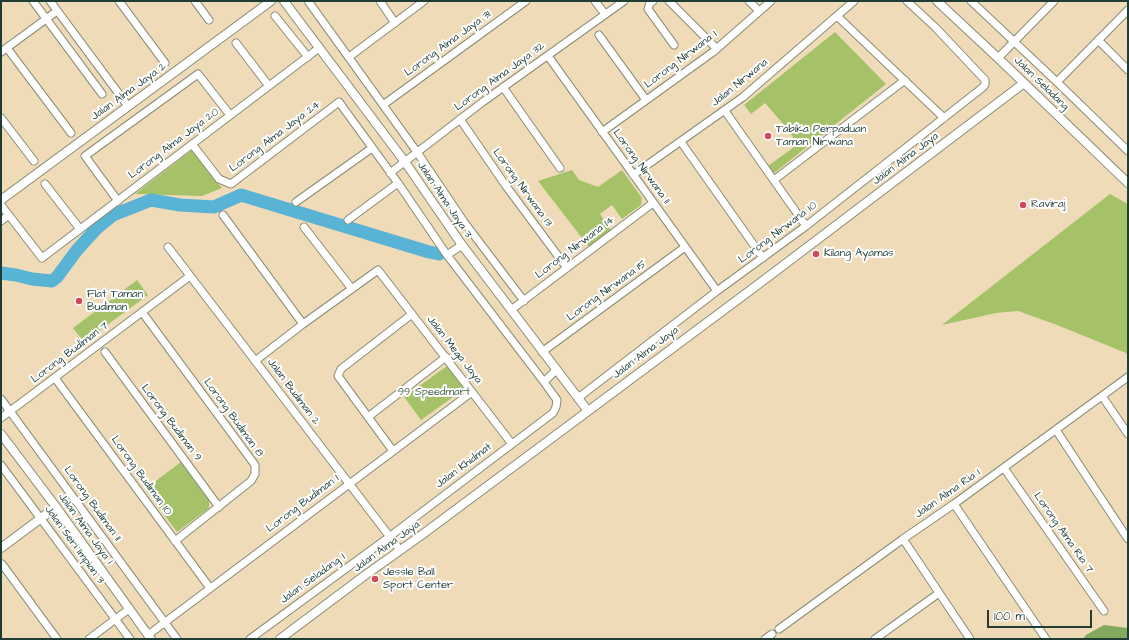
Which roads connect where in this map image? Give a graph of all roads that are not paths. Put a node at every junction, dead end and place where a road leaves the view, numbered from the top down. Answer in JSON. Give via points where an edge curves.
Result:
{"nodes":[{"id":1,"x":32,"y":1,"type":"edge"},
{"id":2,"x":50,"y":1,"type":"edge"},
{"id":3,"x":119,"y":1,"type":"edge"},
{"id":4,"x":195,"y":1,"type":"edge"},
{"id":5,"x":271,"y":1,"type":"edge"},
{"id":6,"x":284,"y":1,"type":"edge"},
{"id":7,"x":308,"y":1,"type":"edge"},
{"id":8,"x":380,"y":1,"type":"edge"},
{"id":9,"x":424,"y":1,"type":"edge"},
{"id":10,"x":526,"y":1,"type":"edge"},
{"id":11,"x":595,"y":1,"type":"edge"},
{"id":12,"x":624,"y":1,"type":"edge"},
{"id":13,"x":653,"y":1,"type":"edge"},
{"id":14,"x":669,"y":1,"type":"edge"},
{"id":15,"x":749,"y":1,"type":"edge"},
{"id":16,"x":771,"y":1,"type":"edge"},
{"id":17,"x":854,"y":1,"type":"edge"},
{"id":18,"x":908,"y":1,"type":"edge"},
{"id":19,"x":937,"y":1,"type":"edge"},
{"id":20,"x":971,"y":1,"type":"edge"},
{"id":21,"x":1054,"y":1,"type":"edge"},
{"id":22,"x":1128,"y":10,"type":"edge"},
{"id":23,"x":57,"y":11,"type":"junction"},
{"id":24,"x":759,"y":11,"type":"junction"},
{"id":25,"x":605,"y":14,"type":"junction"},
{"id":26,"x":275,"y":16,"type":"dead end"},
{"id":27,"x":837,"y":16,"type":"junction"},
{"id":28,"x":46,"y":19,"type":"junction"},
{"id":29,"x":209,"y":20,"type":"dead end"},
{"id":30,"x":395,"y":23,"type":"junction"},
{"id":31,"x":599,"y":35,"type":"dead end"},
{"id":32,"x":1098,"y":40,"type":"junction"},
{"id":33,"x":1014,"y":41,"type":"junction"},
{"id":34,"x":236,"y":43,"type":"dead end"},
{"id":35,"x":674,"y":45,"type":"dead end"},
{"id":36,"x":319,"y":48,"type":"junction"},
{"id":37,"x":716,"y":48,"type":"junction"},
{"id":38,"x":4,"y":50,"type":"edge"},
{"id":39,"x":548,"y":56,"type":"junction"},
{"id":40,"x":308,"y":57,"type":"junction"},
{"id":41,"x":349,"y":57,"type":"junction"},
{"id":42,"x":998,"y":58,"type":"junction"},
{"id":43,"x":165,"y":63,"type":"dead end"},
{"id":44,"x":1128,"y":70,"type":"edge"},
{"id":45,"x":905,"y":80,"type":"junction"},
{"id":46,"x":1057,"y":82,"type":"junction"},
{"id":47,"x":1024,"y":83,"type":"junction"},
{"id":48,"x":270,"y":86,"type":"junction"},
{"id":49,"x":503,"y":87,"type":"junction"},
{"id":50,"x":102,"y":94,"type":"dead end"},
{"id":51,"x":646,"y":100,"type":"junction"},
{"id":52,"x":383,"y":105,"type":"junction"},
{"id":53,"x":128,"y":106,"type":"junction"},
{"id":54,"x":725,"y":110,"type":"junction"},
{"id":55,"x":230,"y":115,"type":"junction"},
{"id":56,"x":1,"y":118,"type":"edge"},
{"id":57,"x":944,"y":118,"type":"junction"},
{"id":58,"x":460,"y":119,"type":"junction"},
{"id":59,"x":602,"y":132,"type":"junction"},
{"id":60,"x":71,"y":133,"type":"dead end"},
{"id":61,"x":681,"y":142,"type":"junction"},
{"id":62,"x":192,"y":144,"type":"junction"},
{"id":63,"x":372,"y":148,"type":"junction"},
{"id":64,"x":1128,"y":151,"type":"edge"},
{"id":65,"x":417,"y":152,"type":"junction"},
{"id":66,"x":34,"y":161,"type":"dead end"},
{"id":67,"x":405,"y":162,"type":"junction"},
{"id":68,"x":560,"y":168,"type":"dead end"},
{"id":69,"x":390,"y":173,"type":"junction"},
{"id":70,"x":633,"y":175,"type":"junction"},
{"id":71,"x":774,"y":180,"type":"junction"},
{"id":72,"x":398,"y":183,"type":"junction"},
{"id":73,"x":1128,"y":183,"type":"edge"},
{"id":74,"x":46,"y":184,"type":"dead end"},
{"id":75,"x":1,"y":200,"type":"edge"},
{"id":76,"x":118,"y":201,"type":"junction"},
{"id":77,"x":296,"y":202,"type":"dead end"},
{"id":78,"x":653,"y":203,"type":"junction"},
{"id":79,"x":1,"y":205,"type":"edge"},
{"id":80,"x":9,"y":215,"type":"junction"},
{"id":81,"x":223,"y":215,"type":"dead end"},
{"id":82,"x":348,"y":220,"type":"dead end"},
{"id":83,"x":1,"y":221,"type":"edge"},
{"id":84,"x":806,"y":226,"type":"junction"},
{"id":85,"x":304,"y":227,"type":"dead end"},
{"id":86,"x":80,"y":229,"type":"junction"},
{"id":87,"x":462,"y":245,"type":"junction"},
{"id":88,"x":686,"y":247,"type":"junction"},
{"id":89,"x":168,"y":248,"type":"dead end"},
{"id":90,"x":447,"y":255,"type":"junction"},
{"id":91,"x":763,"y":258,"type":"junction"},
{"id":92,"x":567,"y":268,"type":"junction"},
{"id":93,"x":190,"y":276,"type":"junction"},
{"id":94,"x":352,"y":289,"type":"junction"},
{"id":95,"x":717,"y":291,"type":"junction"},
{"id":96,"x":524,"y":301,"type":"junction"},
{"id":97,"x":511,"y":310,"type":"junction"},
{"id":98,"x":142,"y":312,"type":"junction"},
{"id":99,"x":412,"y":314,"type":"junction"},
{"id":100,"x":303,"y":324,"type":"junction"},
{"id":101,"x":105,"y":352,"type":"dead end"},
{"id":102,"x":542,"y":352,"type":"junction"},
{"id":103,"x":446,"y":357,"type":"junction"},
{"id":104,"x":255,"y":361,"type":"junction"},
{"id":105,"x":556,"y":370,"type":"junction"},
{"id":106,"x":1128,"y":377,"type":"edge"},
{"id":107,"x":55,"y":378,"type":"junction"},
{"id":108,"x":544,"y":382,"type":"junction"},
{"id":109,"x":472,"y":392,"type":"junction"},
{"id":110,"x":1102,"y":396,"type":"junction"},
{"id":111,"x":578,"y":398,"type":"junction"},
{"id":112,"x":1,"y":399,"type":"edge"},
{"id":113,"x":588,"y":411,"type":"junction"},
{"id":114,"x":9,"y":412,"type":"junction"},
{"id":115,"x":368,"y":417,"type":"junction"},
{"id":116,"x":1,"y":418,"type":"edge"},
{"id":117,"x":1056,"y":430,"type":"junction"},
{"id":118,"x":1,"y":434,"type":"edge"},
{"id":119,"x":1128,"y":434,"type":"edge"},
{"id":120,"x":512,"y":444,"type":"junction"},
{"id":121,"x":393,"y":451,"type":"junction"},
{"id":122,"x":1,"y":465,"type":"edge"},
{"id":123,"x":1004,"y":468,"type":"junction"},
{"id":124,"x":349,"y":484,"type":"junction"},
{"id":125,"x":954,"y":504,"type":"junction"},
{"id":126,"x":219,"y":506,"type":"junction"},
{"id":127,"x":56,"y":507,"type":"junction"},
{"id":128,"x":41,"y":519,"type":"junction"},
{"id":129,"x":389,"y":537,"type":"junction"},
{"id":130,"x":903,"y":539,"type":"junction"},
{"id":131,"x":1128,"y":539,"type":"edge"},
{"id":132,"x":175,"y":541,"type":"junction"},
{"id":133,"x":1,"y":548,"type":"edge"},
{"id":134,"x":400,"y":550,"type":"junction"},
{"id":135,"x":2,"y":564,"type":"edge"},
{"id":136,"x":210,"y":588,"type":"junction"},
{"id":137,"x":939,"y":593,"type":"junction"},
{"id":138,"x":129,"y":609,"type":"junction"},
{"id":139,"x":1104,"y":611,"type":"dead end"},
{"id":140,"x":115,"y":620,"type":"junction"},
{"id":141,"x":164,"y":622,"type":"junction"},
{"id":142,"x":779,"y":628,"type":"dead end"},
{"id":143,"x":772,"y":634,"type":"dead end"},
{"id":144,"x":149,"y":637,"type":"edge"},
{"id":145,"x":57,"y":639,"type":"edge"},
{"id":146,"x":89,"y":639,"type":"edge"},
{"id":147,"x":130,"y":639,"type":"edge"},
{"id":148,"x":177,"y":639,"type":"edge"},
{"id":149,"x":250,"y":639,"type":"edge"},
{"id":150,"x":280,"y":639,"type":"edge"},
{"id":151,"x":765,"y":639,"type":"edge"},
{"id":152,"x":875,"y":639,"type":"edge"},
{"id":153,"x":970,"y":639,"type":"edge"},
{"id":154,"x":1046,"y":639,"type":"edge"}],
"edges":[{"from":1,"to":28,"type":"street"},
{"from":2,"to":23,"type":"street"},
{"from":3,"to":43,"type":"street"},
{"from":4,"to":29,"type":"street"},
{"from":5,"to":53,"type":"street","name":"Jalan Alma Jaya 2"},
{"from":6,"to":36,"type":"street","name":"Jalan Alma Jaya 3"},
{"from":7,"to":41,"type":"street","name":"Jalan Alma Jaya 3"},
{"from":8,"to":30,"type":"street"},
{"from":9,"to":30,"type":"street"},
{"from":10,"to":52,"type":"street","name":"Lorong Alma Jaya 31"},
{"from":11,"to":25,"type":"street"},
{"from":12,"to":25,"type":"street","name":"Lorong Alma Jaya 32"},
{"from":13,"to":35,"type":"street","via":[[648,9]]},
{"from":14,"to":37,"type":"street"},
{"from":15,"to":24,"type":"street"},
{"from":16,"to":24,"type":"street","name":"Lorong Nirwana 1"},
{"from":17,"to":27,"type":"street","name":"Jalan Nirwana"},
{"from":18,"to":57,"type":"street","name":"Lorong Nirwana 10","via":[[985,80],[982,88]]},
{"from":19,"to":42,"type":"street","name":"Jalan Seladang"},
{"from":20,"to":33,"type":"street","name":"Jalan Seladang"},
{"from":21,"to":33,"type":"street"},
{"from":22,"to":32,"type":"street"},
{"from":23,"to":28,"type":"street"},
{"from":23,"to":53,"type":"street"},
{"from":24,"to":37,"type":"street","name":"Lorong Nirwana 1"},
{"from":25,"to":39,"type":"street","name":"Lorong Alma Jaya 32"},
{"from":26,"to":40,"type":"street"},
{"from":27,"to":45,"type":"street"},
{"from":27,"to":54,"type":"street","name":"Jalan Nirwana"},
{"from":28,"to":38,"type":"street"},
{"from":28,"to":50,"type":"street"},
{"from":30,"to":41,"type":"street"},
{"from":31,"to":51,"type":"street"},
{"from":32,"to":44,"type":"street"},
{"from":32,"to":46,"type":"street"},
{"from":33,"to":42,"type":"street"},
{"from":33,"to":46,"type":"street","name":"Jalan Seladang"},
{"from":34,"to":48,"type":"street"},
{"from":36,"to":40,"type":"street","name":"Lorong Alma Jaya 20"},
{"from":36,"to":67,"type":"street","name":"Jalan Alma Jaya 3"},
{"from":37,"to":51,"type":"street","name":"Lorong Nirwana 1"},
{"from":38,"to":60,"type":"street"},
{"from":39,"to":49,"type":"street","name":"Lorong Alma Jaya 32"},
{"from":39,"to":59,"type":"street","name":"Lorong Nirwana 11"},
{"from":40,"to":48,"type":"street","name":"Lorong Alma Jaya 20"},
{"from":41,"to":52,"type":"street","name":"Jalan Alma Jaya 3"},
{"from":42,"to":47,"type":"street","name":"Jalan Seladang"},
{"from":45,"to":57,"type":"street"},
{"from":45,"to":71,"type":"street"},
{"from":46,"to":64,"type":"street","name":"Jalan Seladang"},
{"from":47,"to":73,"type":"street","name":"Jalan Seladang"},
{"from":47,"to":113,"type":"street","name":"Jalan Alma Jaya"},
{"from":48,"to":55,"type":"street","name":"Lorong Alma Jaya 20"},
{"from":49,"to":58,"type":"street","name":"Lorong Alma Jaya 32"},
{"from":49,"to":68,"type":"street"},
{"from":51,"to":59,"type":"street","name":"Lorong Nirwana 1"},
{"from":52,"to":65,"type":"street","name":"Jalan Alma Jaya 3"},
{"from":53,"to":75,"type":"street","name":"Jalan Alma Jaya 2"},
{"from":54,"to":61,"type":"street","name":"Jalan Nirwana"},
{"from":54,"to":71,"type":"street"},
{"from":55,"to":62,"type":"street","name":"Lorong Alma Jaya 20"},
{"from":55,"to":76,"type":"street","via":[[198,74],[85,156]]},
{"from":56,"to":66,"type":"street"},
{"from":57,"to":84,"type":"street","name":"Lorong Nirwana 10"},
{"from":58,"to":65,"type":"street","name":"Lorong Alma Jaya 32"},
{"from":58,"to":92,"type":"street","name":"Lorong Nirwana 13"},
{"from":59,"to":70,"type":"street","name":"Lorong Nirwana 11"},
{"from":61,"to":70,"type":"street","name":"Jalan Nirwana"},
{"from":61,"to":91,"type":"street"},
{"from":62,"to":63,"type":"street","name":"Lorong Alma Jaya 24","via":[[220,179],[231,184],[339,102]]},
{"from":62,"to":76,"type":"street","name":"Lorong Alma Jaya 20"},
{"from":63,"to":69,"type":"street"},
{"from":63,"to":77,"type":"street"},
{"from":65,"to":67,"type":"street","name":"Lorong Alma Jaya 32"},
{"from":65,"to":96,"type":"street","name":"Jalan Alma Jaya 3","via":[[464,222]]},
{"from":67,"to":69,"type":"street","name":"Lorong Alma Jaya 32"},
{"from":67,"to":87,"type":"street","name":"Jalan Alma Jaya 3"},
{"from":69,"to":72,"type":"street"},
{"from":70,"to":78,"type":"street","name":"Lorong Nirwana 11"},
{"from":71,"to":84,"type":"street"},
{"from":72,"to":82,"type":"street"},
{"from":72,"to":90,"type":"street"},
{"from":74,"to":86,"type":"street"},
{"from":76,"to":86,"type":"street","name":"Lorong Alma Jaya 20"},
{"from":78,"to":88,"type":"street","name":"Lorong Nirwana 11"},
{"from":78,"to":92,"type":"street","name":"Lorong Nirwana 14"},
{"from":79,"to":80,"type":"street"},
{"from":80,"to":83,"type":"street"},
{"from":80,"to":86,"type":"street","name":"Lorong Alma Jaya 20","via":[[42,258]]},
{"from":81,"to":100,"type":"street"},
{"from":84,"to":91,"type":"street","name":"Lorong Nirwana 10"},
{"from":85,"to":94,"type":"street"},
{"from":87,"to":90,"type":"street"},
{"from":87,"to":97,"type":"street","name":"Jalan Alma Jaya 3"},
{"from":88,"to":95,"type":"street","name":"Lorong Nirwana 11"},
{"from":88,"to":102,"type":"street","name":"Lorong Nirwana 15"},
{"from":89,"to":93,"type":"street","name":"Jalan Budiman 2"},
{"from":90,"to":108,"type":"street"},
{"from":91,"to":95,"type":"street","name":"Lorong Nirwana 10"},
{"from":92,"to":96,"type":"street","name":"Lorong Nirwana 14"},
{"from":93,"to":98,"type":"street","name":"Lorong Budiman 7"},
{"from":93,"to":104,"type":"street","name":"Jalan Budiman 2"},
{"from":94,"to":99,"type":"street","name":"Jalan Mega Jaya","via":[[378,270]]},
{"from":94,"to":100,"type":"street"},
{"from":95,"to":111,"type":"street","name":"Lorong Nirwana 10"},
{"from":96,"to":97,"type":"street","name":"Lorong Nirwana 14"},
{"from":97,"to":102,"type":"street","name":"Jalan Alma Jaya 3"},
{"from":98,"to":107,"type":"street","name":"Lorong Budiman 7"},
{"from":98,"to":126,"type":"street","name":"Lorong Budiman 8","via":[[255,465],[255,474],[251,481]]},
{"from":99,"to":103,"type":"street","name":"Jalan Mega Jaya"},
{"from":99,"to":115,"type":"street","via":[[341,369],[338,376]]},
{"from":100,"to":104,"type":"street"},
{"from":101,"to":126,"type":"street","name":"Lorong Budiman 9"},
{"from":102,"to":105,"type":"street","name":"Jalan Alma Jaya 3"},
{"from":103,"to":109,"type":"street","name":"Jalan Mega Jaya"},
{"from":103,"to":115,"type":"street"},
{"from":104,"to":124,"type":"street","name":"Jalan Budiman 2"},
{"from":105,"to":108,"type":"street"},
{"from":105,"to":111,"type":"street","name":"Jalan Alma Jaya 3"},
{"from":106,"to":110,"type":"street","name":"Jalan Alma Ria 1"},
{"from":107,"to":114,"type":"street","name":"Lorong Budiman 7"},
{"from":107,"to":132,"type":"street","name":"Lorong Budiman 10"},
{"from":108,"to":120,"type":"street","name":"Jalan Khidmat","via":[[557,400],[553,413]]},
{"from":109,"to":120,"type":"street","name":"Jalan Mega Jaya"},
{"from":109,"to":121,"type":"street","name":"Lorong Budiman 1"},
{"from":110,"to":117,"type":"street","name":"Jalan Alma Ria 1"},
{"from":110,"to":119,"type":"street"},
{"from":111,"to":113,"type":"street","name":"Jalan Alma Jaya 3"},
{"from":112,"to":114,"type":"street","name":"Lorong Budiman 11"},
{"from":113,"to":134,"type":"street","name":"Jalan Alma Jaya"},
{"from":114,"to":116,"type":"street","name":"Lorong Budiman 7"},
{"from":114,"to":141,"type":"street","name":"Lorong Budiman 11"},
{"from":115,"to":121,"type":"street"},
{"from":117,"to":123,"type":"street","name":"Jalan Alma Ria 1"},
{"from":117,"to":131,"type":"street"},
{"from":118,"to":127,"type":"street","name":"Jalan Alma Jaya 1"},
{"from":120,"to":129,"type":"street","name":"Jalan Khidmat"},
{"from":121,"to":124,"type":"street","name":"Lorong Budiman 1"},
{"from":122,"to":128,"type":"street","name":"Jalan Seri Impian 3"},
{"from":123,"to":125,"type":"street","name":"Jalan Alma Ria 1"},
{"from":123,"to":139,"type":"street","name":"Lorong Alma Ria 7"},
{"from":124,"to":129,"type":"street","name":"Jalan Budiman 2"},
{"from":124,"to":136,"type":"street","name":"Lorong Budiman 1"},
{"from":125,"to":130,"type":"street","name":"Jalan Alma Ria 1"},
{"from":125,"to":154,"type":"street"},
{"from":126,"to":132,"type":"street","name":"Lorong Budiman 8"},
{"from":127,"to":128,"type":"street"},
{"from":127,"to":138,"type":"street","name":"Jalan Alma Jaya 1"},
{"from":128,"to":133,"type":"street"},
{"from":128,"to":140,"type":"street","name":"Jalan Seri Impian 3"},
{"from":129,"to":134,"type":"street","name":"Jalan Budiman 2"},
{"from":129,"to":149,"type":"street","name":"Jalan Seladang 1"},
{"from":130,"to":137,"type":"street"},
{"from":130,"to":142,"type":"street","name":"Jalan Alma Ria 1"},
{"from":132,"to":136,"type":"street","name":"Lorong Budiman 10"},
{"from":134,"to":150,"type":"street","name":"Jalan Alma Jaya"},
{"from":135,"to":145,"type":"street"},
{"from":136,"to":141,"type":"street","name":"Lorong Budiman 1"},
{"from":137,"to":152,"type":"street"},
{"from":137,"to":153,"type":"street"},
{"from":138,"to":140,"type":"street"},
{"from":138,"to":144,"type":"street","name":"Jalan Alma Jaya 1"},
{"from":140,"to":146,"type":"street"},
{"from":140,"to":147,"type":"street","name":"Jalan Seri Impian 3"},
{"from":141,"to":144,"type":"street","name":"Lorong Budiman 1"},
{"from":141,"to":148,"type":"street"},
{"from":143,"to":151,"type":"street"}]}
